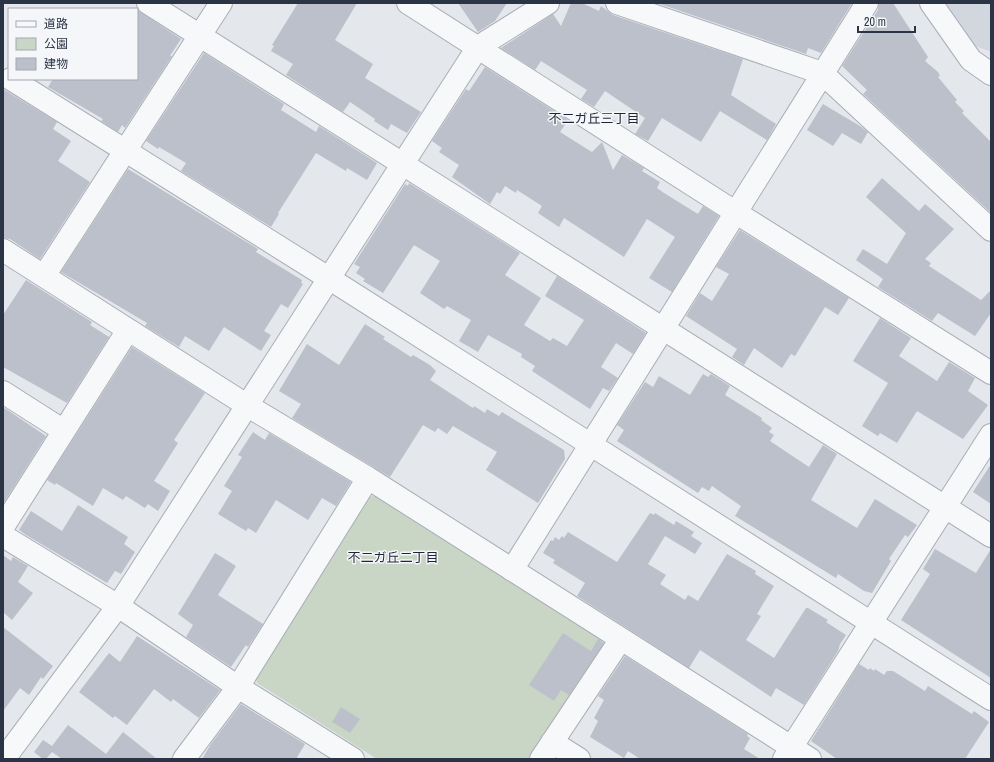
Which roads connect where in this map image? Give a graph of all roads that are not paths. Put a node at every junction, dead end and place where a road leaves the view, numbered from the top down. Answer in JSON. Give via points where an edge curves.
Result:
{"nodes":[{"id":1,"x":148,"y":3,"type":"edge"},
{"id":2,"x":221,"y":3,"type":"edge"},
{"id":3,"x":408,"y":3,"type":"edge"},
{"id":4,"x":548,"y":3,"type":"edge"},
{"id":5,"x":617,"y":3,"type":"edge"},
{"id":6,"x":867,"y":3,"type":"edge"},
{"id":7,"x":931,"y":3,"type":"edge"},
{"id":8,"x":200,"y":36,"type":"junction"},
{"id":9,"x":478,"y":47,"type":"junction"},
{"id":10,"x":990,"y":69,"type":"edge"},
{"id":11,"x":822,"y":73,"type":"junction"},
{"id":12,"x":13,"y":80,"type":"edge"},
{"id":13,"x":125,"y":151,"type":"junction"},
{"id":14,"x":402,"y":164,"type":"junction"},
{"id":15,"x":735,"y":212,"type":"junction"},
{"id":16,"x":991,"y":230,"type":"edge"},
{"id":17,"x":3,"y":250,"type":"edge"},
{"id":18,"x":44,"y":276,"type":"junction"},
{"id":19,"x":330,"y":279,"type":"junction"},
{"id":20,"x":662,"y":327,"type":"junction"},
{"id":21,"x":128,"y":330,"type":"junction"},
{"id":22,"x":991,"y":372,"type":"edge"},
{"id":23,"x":3,"y":392,"type":"edge"},
{"id":24,"x":248,"y":406,"type":"junction"},
{"id":25,"x":64,"y":431,"type":"junction"},
{"id":26,"x":991,"y":434,"type":"edge"},
{"id":27,"x":591,"y":444,"type":"junction"},
{"id":28,"x":368,"y":478,"type":"junction"},
{"id":29,"x":944,"y":506,"type":"junction"},
{"id":30,"x":3,"y":527,"type":"edge"},
{"id":31,"x":3,"y":536,"type":"edge"},
{"id":32,"x":991,"y":536,"type":"edge"},
{"id":33,"x":512,"y":570,"type":"junction"},
{"id":34,"x":118,"y":606,"type":"junction"},
{"id":35,"x":871,"y":624,"type":"junction"},
{"id":36,"x":621,"y":639,"type":"junction"},
{"id":37,"x":238,"y":687,"type":"junction"},
{"id":38,"x":991,"y":699,"type":"edge"},
{"id":39,"x":546,"y":751,"type":"edge"},
{"id":40,"x":788,"y":753,"type":"edge"},
{"id":41,"x":4,"y":759,"type":"edge"},
{"id":42,"x":184,"y":759,"type":"edge"},
{"id":43,"x":354,"y":759,"type":"edge"},
{"id":44,"x":579,"y":759,"type":"edge"},
{"id":45,"x":810,"y":759,"type":"edge"}],
"edges":[{"from":1,"to":8,"type":"street"},
{"from":2,"to":8,"type":"street"},
{"from":3,"to":9,"type":"street"},
{"from":4,"to":9,"type":"street"},
{"from":5,"to":11,"type":"street"},
{"from":6,"to":11,"type":"street"},
{"from":7,"to":10,"type":"street","via":[[971,60]]},
{"from":8,"to":13,"type":"street"},
{"from":8,"to":14,"type":"street"},
{"from":9,"to":14,"type":"street"},
{"from":9,"to":15,"type":"street"},
{"from":11,"to":15,"type":"street"},
{"from":11,"to":16,"type":"street"},
{"from":12,"to":13,"type":"street"},
{"from":13,"to":18,"type":"street"},
{"from":13,"to":19,"type":"street"},
{"from":14,"to":19,"type":"street"},
{"from":14,"to":20,"type":"street"},
{"from":15,"to":20,"type":"street"},
{"from":15,"to":22,"type":"street"},
{"from":17,"to":18,"type":"street"},
{"from":18,"to":21,"type":"street"},
{"from":19,"to":24,"type":"street"},
{"from":19,"to":27,"type":"street"},
{"from":20,"to":27,"type":"street"},
{"from":20,"to":29,"type":"street"},
{"from":21,"to":24,"type":"street"},
{"from":21,"to":25,"type":"street"},
{"from":23,"to":25,"type":"street"},
{"from":24,"to":28,"type":"street"},
{"from":24,"to":34,"type":"street"},
{"from":25,"to":30,"type":"street"},
{"from":26,"to":29,"type":"street"},
{"from":27,"to":33,"type":"street"},
{"from":27,"to":35,"type":"street"},
{"from":28,"to":33,"type":"street"},
{"from":28,"to":37,"type":"street"},
{"from":29,"to":32,"type":"street"},
{"from":29,"to":35,"type":"street"},
{"from":31,"to":34,"type":"street"},
{"from":33,"to":36,"type":"street"},
{"from":34,"to":37,"type":"street"},
{"from":34,"to":41,"type":"street"},
{"from":35,"to":38,"type":"street"},
{"from":35,"to":40,"type":"street"},
{"from":36,"to":39,"type":"street"},
{"from":36,"to":40,"type":"street"},
{"from":37,"to":42,"type":"street"},
{"from":37,"to":43,"type":"street"},
{"from":39,"to":44,"type":"street"},
{"from":40,"to":45,"type":"street"}]}
